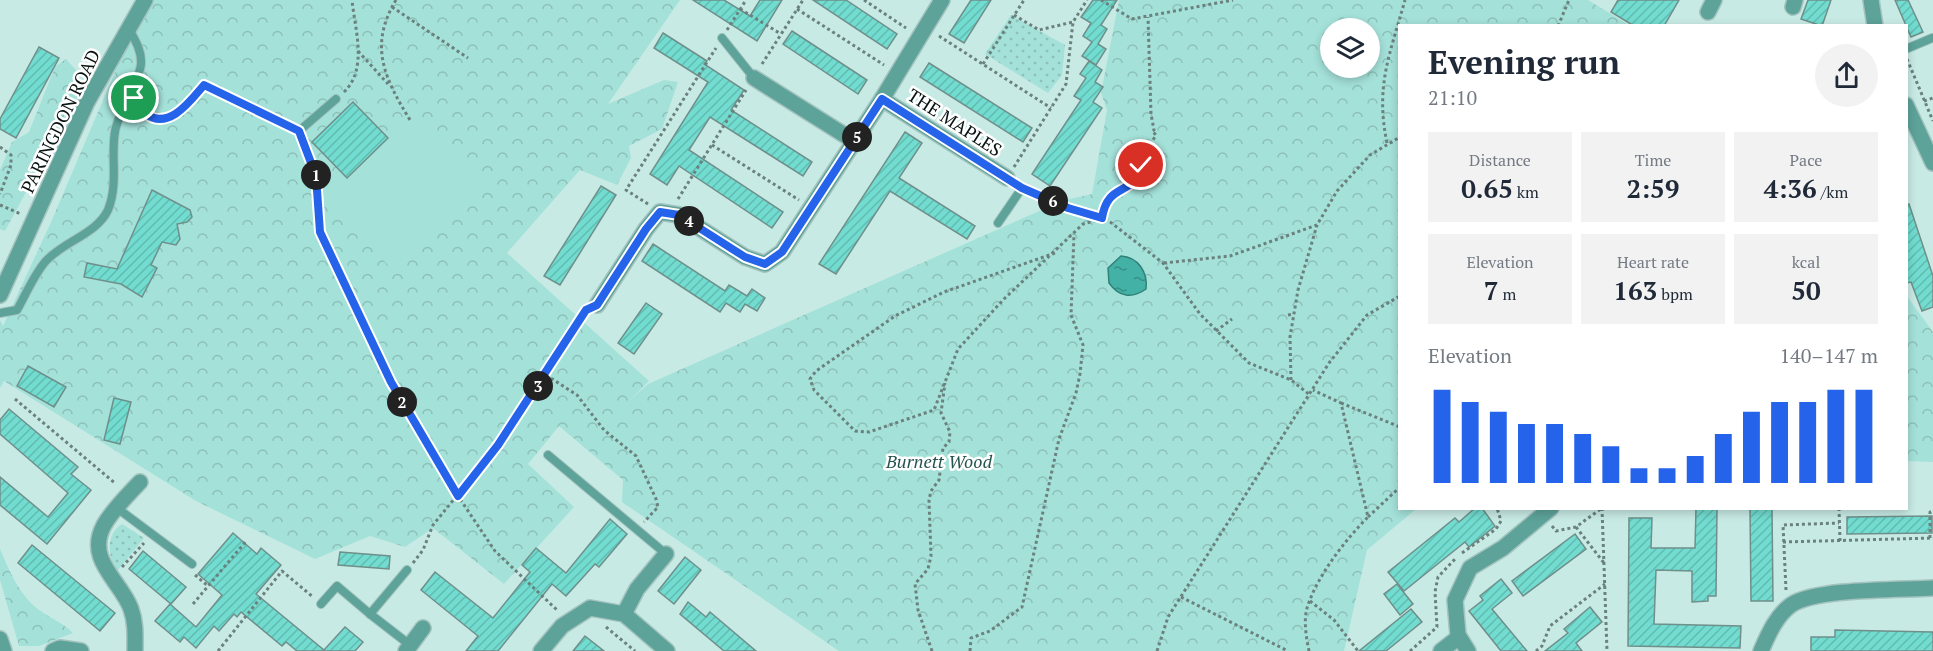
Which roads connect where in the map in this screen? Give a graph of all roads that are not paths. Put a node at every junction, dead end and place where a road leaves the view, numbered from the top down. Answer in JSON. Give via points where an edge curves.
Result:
{"nodes":[{"id":1,"x":145,"y":0,"type":"edge"},
{"id":2,"x":942,"y":0,"type":"edge"},
{"id":3,"x":1871,"y":0,"type":"edge"},
{"id":4,"x":1875,"y":24,"type":"edge"},
{"id":5,"x":128,"y":28,"type":"junction"},
{"id":6,"x":722,"y":38,"type":"road end"},
{"id":7,"x":1932,"y":38,"type":"edge"},
{"id":8,"x":1908,"y":48,"type":"edge"},
{"id":9,"x":754,"y":78,"type":"joint"},
{"id":10,"x":134,"y":98,"type":"junction"},
{"id":11,"x":336,"y":99,"type":"road end"},
{"id":12,"x":882,"y":99,"type":"junction"},
{"id":13,"x":1908,"y":109,"type":"edge"},
{"id":14,"x":854,"y":141,"type":"junction"},
{"id":15,"x":1933,"y":163,"type":"edge"},
{"id":16,"x":1006,"y":178,"type":"joint"},
{"id":17,"x":998,"y":223,"type":"dead end"},
{"id":18,"x":0,"y":295,"type":"edge"},
{"id":19,"x":597,"y":305,"type":"road end"},
{"id":20,"x":0,"y":313,"type":"edge"},
{"id":21,"x":548,"y":455,"type":"dead end"},
{"id":22,"x":140,"y":482,"type":"dead end"},
{"id":23,"x":117,"y":508,"type":"junction"},
{"id":24,"x":1547,"y":512,"type":"edge"},
{"id":25,"x":666,"y":554,"type":"joint"},
{"id":26,"x":192,"y":564,"type":"road end"},
{"id":27,"x":407,"y":570,"type":"road end"},
{"id":28,"x":1933,"y":588,"type":"edge"},
{"id":29,"x":321,"y":604,"type":"road end"},
{"id":30,"x":370,"y":614,"type":"junction"},
{"id":31,"x":624,"y":614,"type":"junction"},
{"id":32,"x":423,"y":628,"type":"dead end"},
{"id":33,"x":1459,"y":637,"type":"junction"},
{"id":34,"x":0,"y":639,"type":"edge"},
{"id":35,"x":408,"y":648,"type":"edge"},
{"id":36,"x":4,"y":651,"type":"edge"},
{"id":37,"x":52,"y":651,"type":"edge"},
{"id":38,"x":81,"y":651,"type":"edge"},
{"id":39,"x":135,"y":651,"type":"edge"},
{"id":40,"x":541,"y":651,"type":"edge"},
{"id":41,"x":667,"y":651,"type":"edge"},
{"id":42,"x":1441,"y":651,"type":"edge"},
{"id":43,"x":1468,"y":651,"type":"edge"},
{"id":44,"x":1761,"y":651,"type":"edge"}],
"edges":[{"from":1,"to":5,"type":"street","name":"PARINGDON ROAD"},
{"from":2,"to":12,"type":"street","name":"THE MAPLES"},
{"from":3,"to":4,"type":"street"},
{"from":5,"to":10,"type":"lane","via":[[138,46],[141,65]]},
{"from":5,"to":18,"type":"street","name":"PARINGDON ROAD","via":[[87,102]]},
{"from":6,"to":9,"type":"lane"},
{"from":7,"to":8,"type":"lane"},
{"from":9,"to":14,"type":"street"},
{"from":10,"to":11,"type":"lane","via":[[146,114],[162,119],[177,114],[204,85],[299,131]]},
{"from":10,"to":20,"type":"lane","via":[[115,124],[113,197],[106,213],[44,262],[17,310]]},
{"from":12,"to":14,"type":"street","name":"THE MAPLES"},
{"from":12,"to":16,"type":"street","name":"THE MAPLES"},
{"from":13,"to":15,"type":"street"},
{"from":14,"to":19,"type":"street","name":"THE MAPLES","via":[[782,252],[765,264],[745,257],[679,215],[664,212],[646,229]]},
{"from":16,"to":17,"type":"lane","via":[[1022,188]]},
{"from":21,"to":25,"type":"lane"},
{"from":22,"to":23,"type":"street"},
{"from":23,"to":26,"type":"lane"},
{"from":23,"to":39,"type":"street","via":[[103,526],[100,546],[103,569],[130,608],[136,627]]},
{"from":24,"to":33,"type":"street","via":[[1503,548],[1470,568],[1455,600]]},
{"from":25,"to":31,"type":"street","via":[[637,589]]},
{"from":27,"to":30,"type":"lane"},
{"from":28,"to":44,"type":"street","via":[[1834,592],[1792,604],[1772,626]]},
{"from":29,"to":30,"type":"lane","via":[[337,586]]},
{"from":30,"to":35,"type":"lane"},
{"from":31,"to":40,"type":"street","via":[[590,608],[570,621]]},
{"from":31,"to":41,"type":"street"},
{"from":32,"to":35,"type":"street"},
{"from":33,"to":42,"type":"street"},
{"from":33,"to":43,"type":"street"},
{"from":34,"to":36,"type":"street"},
{"from":37,"to":38,"type":"street"}]}
